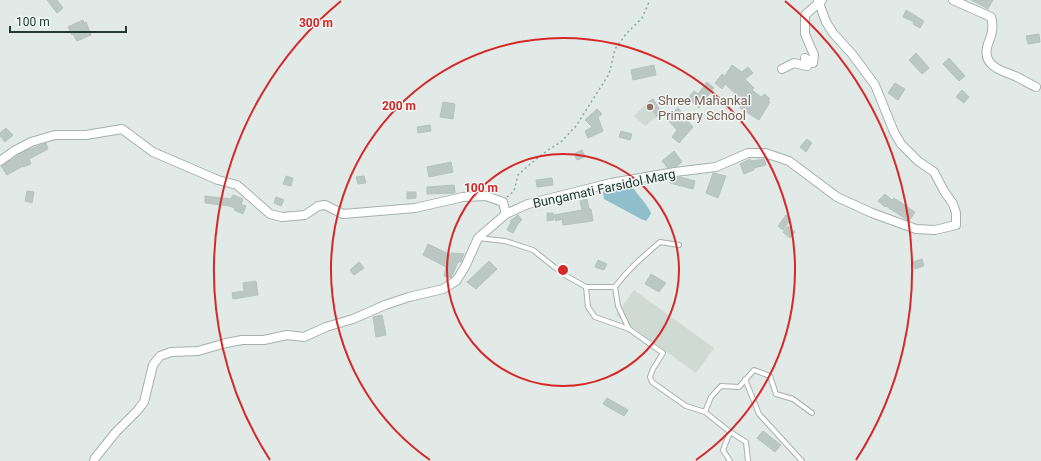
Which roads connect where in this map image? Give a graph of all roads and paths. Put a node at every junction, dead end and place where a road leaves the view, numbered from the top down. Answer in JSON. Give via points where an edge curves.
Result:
{"nodes":[{"id":1,"x":650,"y":0,"type":"edge"},
{"id":2,"x":953,"y":0,"type":"edge"},
{"id":3,"x":819,"y":1,"type":"edge"},
{"id":4,"x":782,"y":69,"type":"dead end"},
{"id":5,"x":1036,"y":87,"type":"dead end"},
{"id":6,"x":0,"y":161,"type":"edge"},
{"id":7,"x":503,"y":202,"type":"junction"},
{"id":8,"x":506,"y":214,"type":"junction"},
{"id":9,"x":478,"y":238,"type":"junction"},
{"id":10,"x":678,"y":245,"type":"dead end"},
{"id":11,"x":586,"y":287,"type":"junction"},
{"id":12,"x":615,"y":287,"type":"junction"},
{"id":13,"x":629,"y":329,"type":"junction"},
{"id":14,"x":745,"y":379,"type":"junction"},
{"id":15,"x":705,"y":412,"type":"junction"},
{"id":16,"x":812,"y":413,"type":"dead end"},
{"id":17,"x":730,"y":432,"type":"junction"},
{"id":18,"x":94,"y":461,"type":"edge"},
{"id":19,"x":730,"y":461,"type":"edge"},
{"id":20,"x":748,"y":461,"type":"edge"},
{"id":21,"x":802,"y":461,"type":"edge"}],
"edges":[{"from":1,"to":7,"type":"path","via":[[642,18],[615,49],[609,74],[576,126],[561,142],[543,153],[518,176],[514,191]]},
{"from":2,"to":5,"type":"street","via":[[991,17],[993,27],[986,55],[989,63]]},
{"from":3,"to":4,"type":"street","via":[[805,15],[805,34],[814,56],[813,63],[805,58],[807,66],[794,63]]},
{"from":3,"to":8,"type":"street","name":"Bungamati Farsidol Marg","via":[[826,22],[833,33],[875,85],[901,144],[934,172],[953,204],[956,225],[935,230],[916,229],[872,213],[837,196],[790,161],[765,153],[748,153],[716,167],[611,183],[528,204]]},
{"from":6,"to":7,"type":"street","via":[[31,142],[55,135],[86,135],[122,129],[154,152],[218,180],[237,185],[270,214],[282,217],[304,215],[318,206],[325,205],[343,214],[415,208],[463,197],[486,196]]},
{"from":7,"to":8,"type":"street"},
{"from":8,"to":9,"type":"street","name":"Bungamati Farsidol Marg"},
{"from":9,"to":11,"type":"lane","via":[[506,241],[533,250],[563,274]]},
{"from":9,"to":18,"type":"street","name":"Bungamati Farsidol Marg","via":[[456,281],[443,289],[408,297],[304,337],[286,335],[264,340],[242,340],[198,351],[171,352],[160,356],[154,365],[144,402]]},
{"from":10,"to":12,"type":"lane","via":[[660,242],[634,264]]},
{"from":11,"to":12,"type":"lane"},
{"from":11,"to":13,"type":"lane","via":[[588,307],[595,317]]},
{"from":12,"to":13,"type":"lane","via":[[618,306]]},
{"from":13,"to":15,"type":"lane","via":[[663,353],[650,377],[652,382],[686,406]]},
{"from":14,"to":15,"type":"lane","via":[[738,387],[721,386],[711,397]]},
{"from":14,"to":16,"type":"lane","via":[[754,370],[770,376],[776,394],[793,400]]},
{"from":14,"to":21,"type":"lane","via":[[759,414]]},
{"from":15,"to":17,"type":"lane"},
{"from":17,"to":19,"type":"lane","via":[[723,450]]},
{"from":17,"to":20,"type":"lane","via":[[746,442]]}]}
